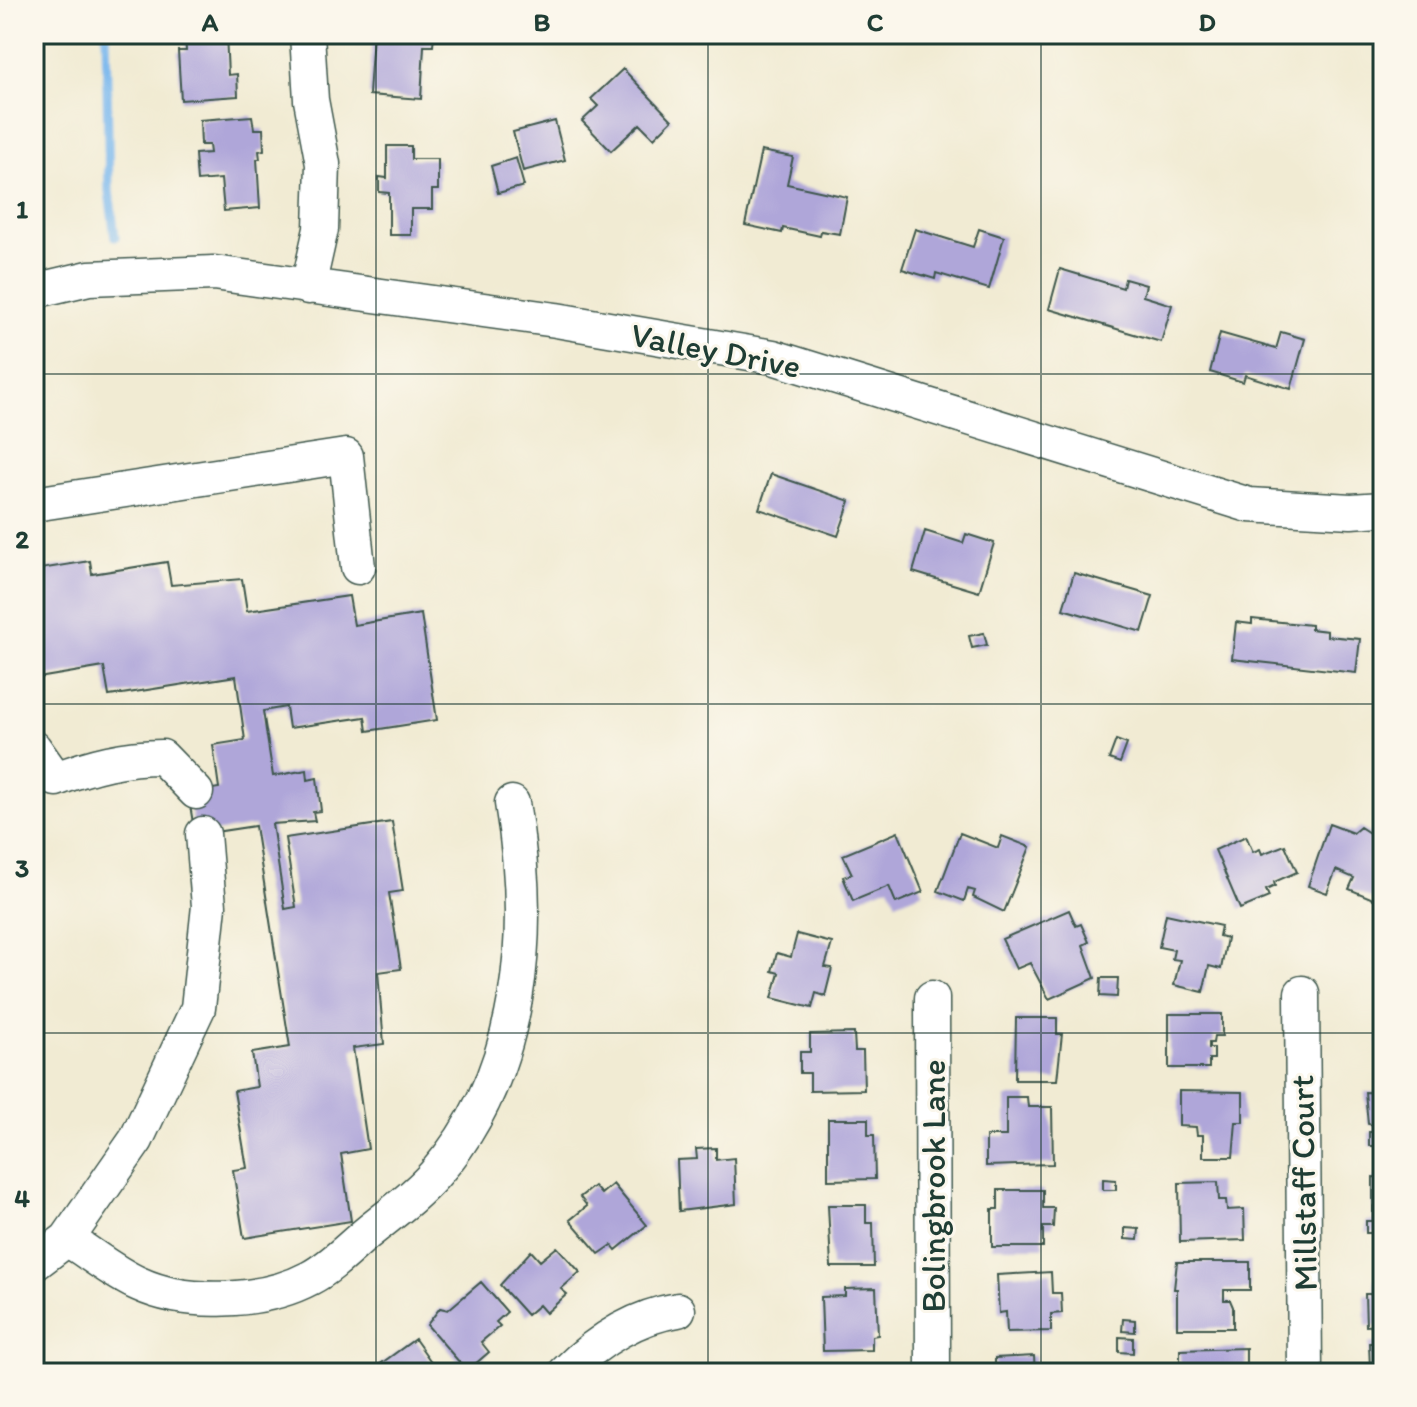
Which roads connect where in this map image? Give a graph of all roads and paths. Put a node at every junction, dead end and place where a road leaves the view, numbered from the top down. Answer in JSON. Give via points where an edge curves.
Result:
{"nodes":[{"id":1,"x":307,"y":34,"type":"edge"},
{"id":2,"x":308,"y":287,"type":"junction"},
{"id":3,"x":34,"y":291,"type":"edge"},
{"id":4,"x":34,"y":504,"type":"edge"},
{"id":5,"x":1383,"y":509,"type":"edge"},
{"id":6,"x":358,"y":567,"type":"dead end"},
{"id":7,"x":34,"y":748,"type":"edge"},
{"id":8,"x":196,"y":792,"type":"dead end"},
{"id":9,"x":512,"y":803,"type":"dead end"},
{"id":10,"x":203,"y":834,"type":"dead end"},
{"id":11,"x":1302,"y":993,"type":"dead end"},
{"id":12,"x":932,"y":998,"type":"dead end"},
{"id":13,"x":67,"y":1239,"type":"junction"},
{"id":14,"x":34,"y":1264,"type":"edge"},
{"id":15,"x":678,"y":1310,"type":"dead end"},
{"id":16,"x":565,"y":1373,"type":"edge"},
{"id":17,"x":933,"y":1373,"type":"edge"},
{"id":18,"x":1305,"y":1373,"type":"edge"}],
"edges":[{"from":1,"to":2,"type":"street","via":[[311,100],[323,164],[321,229]]},
{"from":2,"to":3,"type":"street","name":"Valley Drive","via":[[214,273],[175,273],[89,278]]},
{"from":2,"to":5,"type":"street","name":"Valley Drive","via":[[556,320],[773,357],[1249,505]]},
{"from":4,"to":6,"type":"street","via":[[346,456]]},
{"from":7,"to":8,"type":"street","via":[[56,779],[92,764],[162,757]]},
{"from":9,"to":13,"type":"street","via":[[520,850],[524,946],[506,1042],[488,1097],[435,1174],[310,1278],[272,1291],[220,1299],[175,1294],[139,1284]]},
{"from":10,"to":13,"type":"street","via":[[209,906],[198,1008],[136,1140]]},
{"from":11,"to":18,"type":"street","name":"Millstaff Court"},
{"from":12,"to":17,"type":"street","name":"Bolingbrook Lane"},
{"from":13,"to":14,"type":"street"},
{"from":15,"to":16,"type":"street","via":[[644,1315],[584,1354]]}]}
